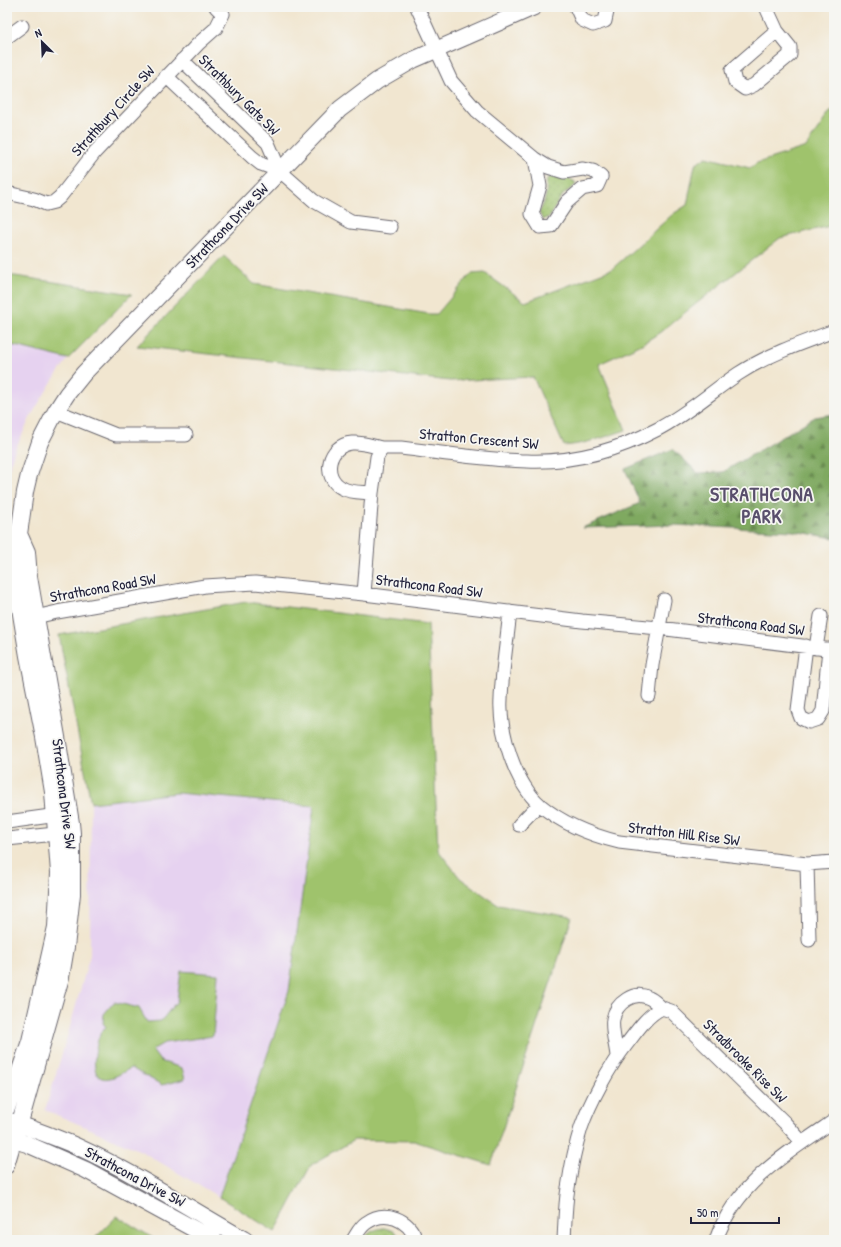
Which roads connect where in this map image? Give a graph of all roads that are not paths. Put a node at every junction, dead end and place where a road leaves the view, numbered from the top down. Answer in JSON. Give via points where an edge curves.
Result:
{"nodes":[{"id":1,"x":216,"y":7,"type":"edge"},
{"id":2,"x":417,"y":7,"type":"edge"},
{"id":3,"x":534,"y":7,"type":"edge"},
{"id":4,"x":576,"y":7,"type":"edge"},
{"id":5,"x":608,"y":7,"type":"edge"},
{"id":6,"x":766,"y":7,"type":"edge"},
{"id":7,"x":22,"y":26,"type":"dead end"},
{"id":8,"x":777,"y":31,"type":"junction"},
{"id":9,"x":7,"y":37,"type":"edge"},
{"id":10,"x":436,"y":50,"type":"junction"},
{"id":11,"x":182,"y":60,"type":"junction"},
{"id":12,"x":166,"y":76,"type":"junction"},
{"id":13,"x":535,"y":159,"type":"junction"},
{"id":14,"x":280,"y":171,"type":"junction"},
{"id":15,"x":7,"y":192,"type":"edge"},
{"id":16,"x":390,"y":227,"type":"dead end"},
{"id":17,"x":834,"y":331,"type":"edge"},
{"id":18,"x":56,"y":411,"type":"junction"},
{"id":19,"x":186,"y":435,"type":"dead end"},
{"id":20,"x":382,"y":448,"type":"junction"},
{"id":21,"x":372,"y":493,"type":"junction"},
{"id":22,"x":364,"y":594,"type":"junction"},
{"id":23,"x":664,"y":600,"type":"dead end"},
{"id":24,"x":510,"y":612,"type":"junction"},
{"id":25,"x":821,"y":616,"type":"dead end"},
{"id":26,"x":29,"y":618,"type":"junction"},
{"id":27,"x":659,"y":628,"type":"junction"},
{"id":28,"x":811,"y":647,"type":"junction"},
{"id":29,"x":832,"y":650,"type":"edge"},
{"id":30,"x":649,"y":696,"type":"dead end"},
{"id":31,"x":539,"y":804,"type":"junction"},
{"id":32,"x":62,"y":814,"type":"junction"},
{"id":33,"x":7,"y":822,"type":"edge"},
{"id":34,"x":519,"y":825,"type":"dead end"},
{"id":35,"x":64,"y":833,"type":"junction"},
{"id":36,"x":7,"y":839,"type":"edge"},
{"id":37,"x":834,"y":862,"type":"edge"},
{"id":38,"x":807,"y":864,"type":"junction"},
{"id":39,"x":809,"y":940,"type":"dead end"},
{"id":40,"x":662,"y":1008,"type":"junction"},
{"id":41,"x":30,"y":1041,"type":"junction"},
{"id":42,"x":618,"y":1056,"type":"junction"},
{"id":43,"x":7,"y":1074,"type":"edge"},
{"id":44,"x":7,"y":1108,"type":"edge"},
{"id":45,"x":834,"y":1120,"type":"edge"},
{"id":46,"x":13,"y":1123,"type":"edge"},
{"id":47,"x":11,"y":1139,"type":"edge"},
{"id":48,"x":802,"y":1142,"type":"junction"},
{"id":49,"x":7,"y":1167,"type":"edge"},
{"id":50,"x":214,"y":1240,"type":"edge"},
{"id":51,"x":245,"y":1240,"type":"edge"},
{"id":52,"x":353,"y":1240,"type":"edge"},
{"id":53,"x":416,"y":1240,"type":"edge"},
{"id":54,"x":564,"y":1240,"type":"edge"},
{"id":55,"x":716,"y":1240,"type":"edge"}],
"edges":[{"from":1,"to":11,"type":"street","name":"Strathbury Circle SW","via":[[223,14],[216,28]]},
{"from":2,"to":10,"type":"street"},
{"from":3,"to":10,"type":"street","name":"Strathcona Drive SW"},
{"from":4,"to":5,"type":"street","via":[[582,20],[593,25],[605,21]]},
{"from":6,"to":8,"type":"street"},
{"from":7,"to":9,"type":"street"},
{"from":8,"to":8,"type":"street","via":[[732,70],[735,82],[744,89],[754,85],[790,54],[790,47]]},
{"from":10,"to":13,"type":"street","via":[[451,81],[477,112]]},
{"from":10,"to":14,"type":"street","name":"Strathcona Drive SW","via":[[395,70],[360,93],[340,109]]},
{"from":11,"to":12,"type":"street","name":"Strathbury Circle SW"},
{"from":11,"to":14,"type":"street","name":"Strathbury Gate SW","via":[[268,143]]},
{"from":12,"to":14,"type":"street","via":[[252,157],[261,164]]},
{"from":12,"to":15,"type":"street","name":"Strathbury Circle SW","via":[[95,152],[54,202],[46,204]]},
{"from":13,"to":13,"type":"street","via":[[540,186],[532,214],[540,227],[551,226],[567,202],[582,189],[597,186],[601,177],[593,171],[583,169],[564,172]]},
{"from":14,"to":16,"type":"street","via":[[314,201],[351,222]]},
{"from":14,"to":18,"type":"street","name":"Strathcona Drive SW","via":[[84,373]]},
{"from":17,"to":20,"type":"street","name":"Stratton Crescent SW","via":[[755,364],[659,429],[597,453],[565,459],[527,461]]},
{"from":18,"to":19,"type":"street","via":[[116,435]]},
{"from":18,"to":26,"type":"street","name":"Strathcona Drive SW","via":[[40,442],[29,475],[13,556],[15,578]]},
{"from":20,"to":21,"type":"street","via":[[377,457]]},
{"from":20,"to":21,"type":"street","name":"Stratton Crescent SW","via":[[351,443],[340,446],[329,464],[330,476],[337,485],[348,491]]},
{"from":21,"to":22,"type":"street"},
{"from":22,"to":24,"type":"street","name":"Strathcona Road SW"},
{"from":22,"to":26,"type":"street","name":"Strathcona Road SW","via":[[255,583],[205,586]]},
{"from":23,"to":27,"type":"street"},
{"from":24,"to":27,"type":"street","name":"Strathcona Road SW"},
{"from":24,"to":31,"type":"street","name":"Stratton Hill Rise SW","via":[[501,700],[503,732],[513,762]]},
{"from":25,"to":28,"type":"street"},
{"from":26,"to":32,"type":"street","name":"Strathcona Drive SW","via":[[28,656]]},
{"from":27,"to":28,"type":"street","name":"Strathcona Road SW"},
{"from":27,"to":30,"type":"street"},
{"from":28,"to":29,"type":"street","name":"Strathcona Road SW"},
{"from":28,"to":29,"type":"street","via":[[798,710],[801,718],[809,722],[818,719],[823,711]]},
{"from":31,"to":34,"type":"street"},
{"from":31,"to":38,"type":"street","name":"Stratton Hill Rise SW","via":[[576,828],[603,839]]},
{"from":32,"to":33,"type":"street"},
{"from":32,"to":35,"type":"street","name":"Strathcona Drive SW"},
{"from":35,"to":36,"type":"street"},
{"from":35,"to":41,"type":"street","name":"Strathcona Drive SW","via":[[56,927]]},
{"from":35,"to":46,"type":"street","name":"Strathcona Drive SW","via":[[72,894],[61,977]]},
{"from":37,"to":38,"type":"street","name":"Stratton Hill Rise SW"},
{"from":38,"to":39,"type":"street"},
{"from":40,"to":42,"type":"street","via":[[645,1021]]},
{"from":40,"to":42,"type":"street","name":"Stradbrooke Rise SW","via":[[644,996],[632,997],[622,1003],[613,1020]]},
{"from":40,"to":48,"type":"street","name":"Stradbrooke Rise SW","via":[[671,1010]]},
{"from":41,"to":43,"type":"street"},
{"from":41,"to":44,"type":"street","name":"Strathcona Drive SW"},
{"from":42,"to":54,"type":"street","via":[[581,1127],[567,1189]]},
{"from":45,"to":48,"type":"street"},
{"from":46,"to":47,"type":"street","name":"Strathcona Drive SW"},
{"from":46,"to":51,"type":"street","name":"Strathcona Drive SW","via":[[33,1128],[114,1165]]},
{"from":47,"to":49,"type":"street"},
{"from":47,"to":50,"type":"street","name":"Strathcona Drive SW","via":[[93,1174]]},
{"from":48,"to":55,"type":"street","via":[[754,1180],[742,1193]]},
{"from":52,"to":53,"type":"street","via":[[366,1223],[384,1216],[404,1222]]}]}
